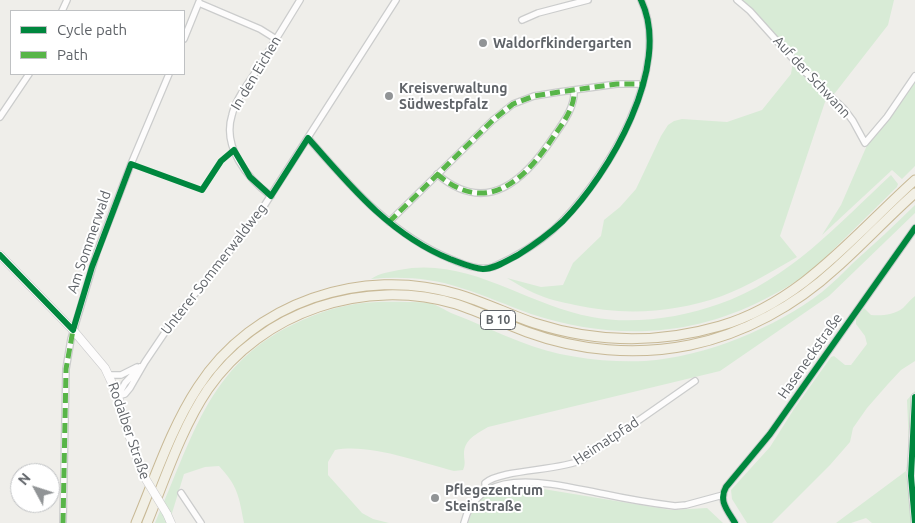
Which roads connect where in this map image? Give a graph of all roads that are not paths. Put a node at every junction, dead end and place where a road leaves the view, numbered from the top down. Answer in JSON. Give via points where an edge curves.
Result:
{"nodes":[{"id":1,"x":300,"y":0,"type":"edge"},
{"id":2,"x":396,"y":0,"type":"edge"},
{"id":3,"x":588,"y":0,"type":"edge"},
{"id":4,"x":641,"y":0,"type":"edge"},
{"id":5,"x":737,"y":0,"type":"edge"},
{"id":6,"x":199,"y":2,"type":"edge"},
{"id":7,"x":522,"y":20,"type":"dead end"},
{"id":8,"x":185,"y":37,"type":"edge"},
{"id":9,"x":276,"y":39,"type":"junction"},
{"id":10,"x":28,"y":75,"type":"edge"},
{"id":11,"x":169,"y":75,"type":"edge"},
{"id":12,"x":915,"y":76,"type":"edge"},
{"id":13,"x":643,"y":84,"type":"junction"},
{"id":14,"x":574,"y":91,"type":"junction"},
{"id":15,"x":0,"y":117,"type":"edge"},
{"id":16,"x":308,"y":138,"type":"junction"},
{"id":17,"x":437,"y":174,"type":"junction"},
{"id":18,"x":915,"y":180,"type":"edge"},
{"id":19,"x":915,"y":193,"type":"edge"},
{"id":20,"x":271,"y":196,"type":"junction"},
{"id":21,"x":389,"y":222,"type":"junction"},
{"id":22,"x":915,"y":228,"type":"edge"},
{"id":23,"x":0,"y":255,"type":"edge"},
{"id":24,"x":73,"y":330,"type":"junction"},
{"id":25,"x":145,"y":362,"type":"junction"},
{"id":26,"x":109,"y":375,"type":"junction"},
{"id":27,"x":695,"y":381,"type":"dead end"},
{"id":28,"x":118,"y":396,"type":"junction"},
{"id":29,"x":915,"y":397,"type":"edge"},
{"id":30,"x":486,"y":491,"type":"junction"},
{"id":31,"x":181,"y":493,"type":"dead end"},
{"id":32,"x":722,"y":495,"type":"junction"},
{"id":33,"x":63,"y":523,"type":"edge"},
{"id":34,"x":136,"y":523,"type":"edge"},
{"id":35,"x":147,"y":523,"type":"edge"},
{"id":36,"x":172,"y":523,"type":"edge"},
{"id":37,"x":201,"y":523,"type":"edge"},
{"id":38,"x":464,"y":523,"type":"edge"},
{"id":39,"x":736,"y":523,"type":"edge"},
{"id":40,"x":915,"y":523,"type":"edge"}],
"edges":[{"from":1,"to":9,"type":"street","name":"In den Eichen"},
{"from":2,"to":16,"type":"street","name":"Unterer Sommerwaldweg"},
{"from":3,"to":7,"type":"street"},
{"from":4,"to":13,"type":"street","via":[[650,34]]},
{"from":5,"to":12,"type":"street","name":"Auf der Schwann","via":[[844,109],[865,142]]},
{"from":6,"to":8,"type":"street"},
{"from":6,"to":9,"type":"street"},
{"from":9,"to":20,"type":"street","name":"In den Eichen","via":[[236,104],[230,126],[232,143],[242,164],[255,183]]},
{"from":10,"to":15,"type":"street"},
{"from":11,"to":24,"type":"street","name":"Am Sommerwald","via":[[97,252]]},
{"from":13,"to":14,"type":"street","via":[[616,84]]},
{"from":13,"to":21,"type":"street","via":[[613,153],[592,186],[568,216],[544,238],[507,261],[486,269],[472,266],[428,248]]},
{"from":14,"to":17,"type":"street","via":[[534,96],[513,104]]},
{"from":14,"to":17,"type":"street","via":[[572,106],[552,139],[526,172],[508,186],[491,192],[468,192],[452,186]]},
{"from":16,"to":20,"type":"street","name":"Unterer Sommerwaldweg"},
{"from":16,"to":21,"type":"street","via":[[357,193]]},
{"from":17,"to":21,"type":"street"},
{"from":18,"to":34,"type":"highway","number":"B 10","via":[[830,262],[794,291],[738,320],[686,335],[628,340],[585,336],[533,322],[442,290],[404,285],[348,288],[295,304],[236,342],[200,384],[185,410]]},
{"from":19,"to":35,"type":"highway","number":"B 10","via":[[836,268],[798,298],[742,328],[691,344],[629,351],[584,347],[528,332],[458,305],[408,295],[358,297],[303,312],[258,337],[219,374],[193,415]]},
{"from":20,"to":25,"type":"street","name":"Unterer Sommerwaldweg","via":[[172,322]]},
{"from":22,"to":32,"type":"street","name":"Haseneckstraße","via":[[770,434]]},
{"from":23,"to":24,"type":"main road","name":"Rodalber Straße"},
{"from":24,"to":26,"type":"main road","name":"Rodalber Straße"},
{"from":24,"to":33,"type":"street","name":"Am Sommerwald","via":[[66,368]]},
{"from":25,"to":26,"type":"street","name":"Unterer Sommerwaldweg","via":[[121,375]]},
{"from":25,"to":28,"type":"street","name":"Unterer Sommerwaldweg","via":[[124,383]]},
{"from":26,"to":28,"type":"main road","name":"Rodalber Straße"},
{"from":27,"to":30,"type":"street","name":"Heimatpfad","via":[[582,460],[499,477],[486,483]]},
{"from":28,"to":36,"type":"main road","name":"Rodalber Straße","bridge":true,"via":[[142,473]]},
{"from":29,"to":40,"type":"street","via":[[911,476]]},
{"from":30,"to":32,"type":"street","via":[[512,482],[540,483],[675,506]]},
{"from":30,"to":38,"type":"street","via":[[470,508]]},
{"from":31,"to":37,"type":"street"},
{"from":32,"to":39,"type":"street"}]}
